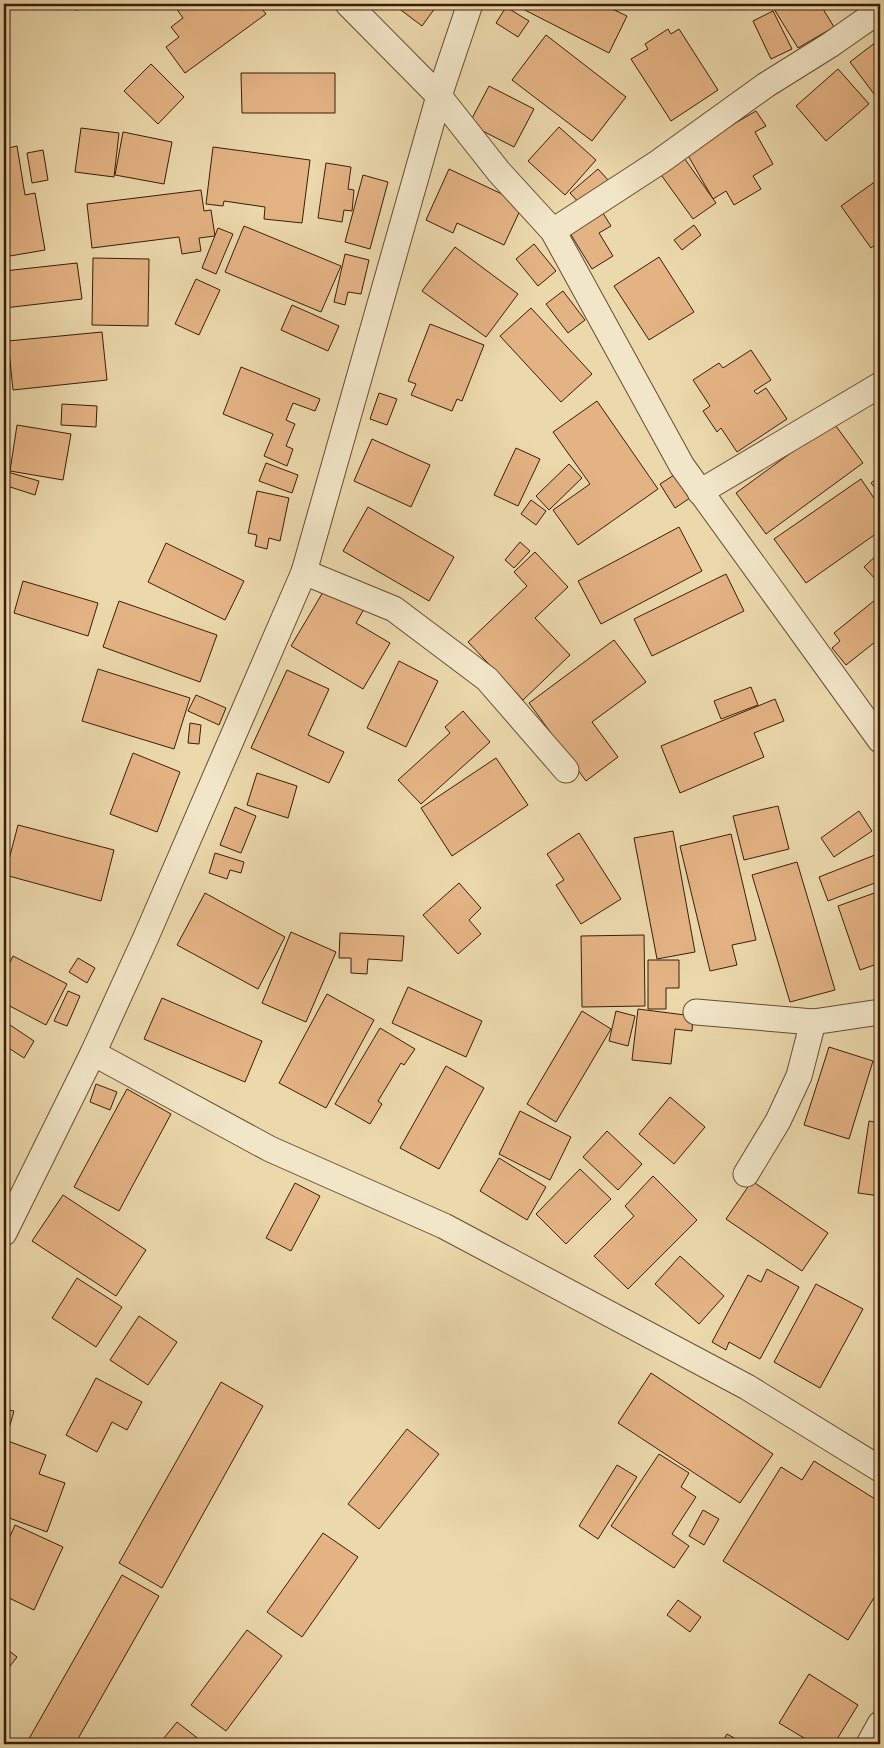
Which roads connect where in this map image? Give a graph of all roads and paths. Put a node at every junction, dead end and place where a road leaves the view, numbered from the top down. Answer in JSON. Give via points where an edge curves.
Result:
{"nodes":[{"id":1,"x":348,"y":4,"type":"edge"},
{"id":2,"x":470,"y":4,"type":"edge"},
{"id":3,"x":880,"y":10,"type":"edge"},
{"id":4,"x":439,"y":96,"type":"junction"},
{"id":5,"x":553,"y":231,"type":"junction"},
{"id":6,"x":880,"y":385,"type":"edge"},
{"id":7,"x":700,"y":492,"type":"junction"},
{"id":8,"x":304,"y":572,"type":"junction"},
{"id":9,"x":880,"y":740,"type":"edge"},
{"id":10,"x":566,"y":770,"type":"dead end"},
{"id":11,"x":696,"y":1012,"type":"dead end"},
{"id":12,"x":880,"y":1012,"type":"edge"},
{"id":13,"x":812,"y":1022,"type":"junction"},
{"id":14,"x":93,"y":1053,"type":"junction"},
{"id":15,"x":746,"y":1174,"type":"dead end"},
{"id":16,"x":4,"y":1233,"type":"edge"},
{"id":17,"x":880,"y":1469,"type":"edge"},
{"id":18,"x":880,"y":1724,"type":"edge"},
{"id":19,"x":870,"y":1744,"type":"edge"}],
"edges":[{"from":1,"to":4,"type":"street"},
{"from":2,"to":4,"type":"street"},
{"from":3,"to":5,"type":"street"},
{"from":4,"to":5,"type":"street","via":[[499,172]]},
{"from":4,"to":8,"type":"street"},
{"from":5,"to":7,"type":"street","via":[[682,466]]},
{"from":6,"to":7,"type":"street"},
{"from":7,"to":9,"type":"street"},
{"from":8,"to":10,"type":"street","via":[[394,609],[488,679]]},
{"from":8,"to":14,"type":"street"},
{"from":11,"to":13,"type":"street"},
{"from":12,"to":13,"type":"street"},
{"from":13,"to":15,"type":"street","via":[[799,1076],[778,1121]]},
{"from":14,"to":16,"type":"street"},
{"from":14,"to":17,"type":"street","via":[[270,1149],[444,1226],[746,1387]]},
{"from":18,"to":19,"type":"street"}]}
